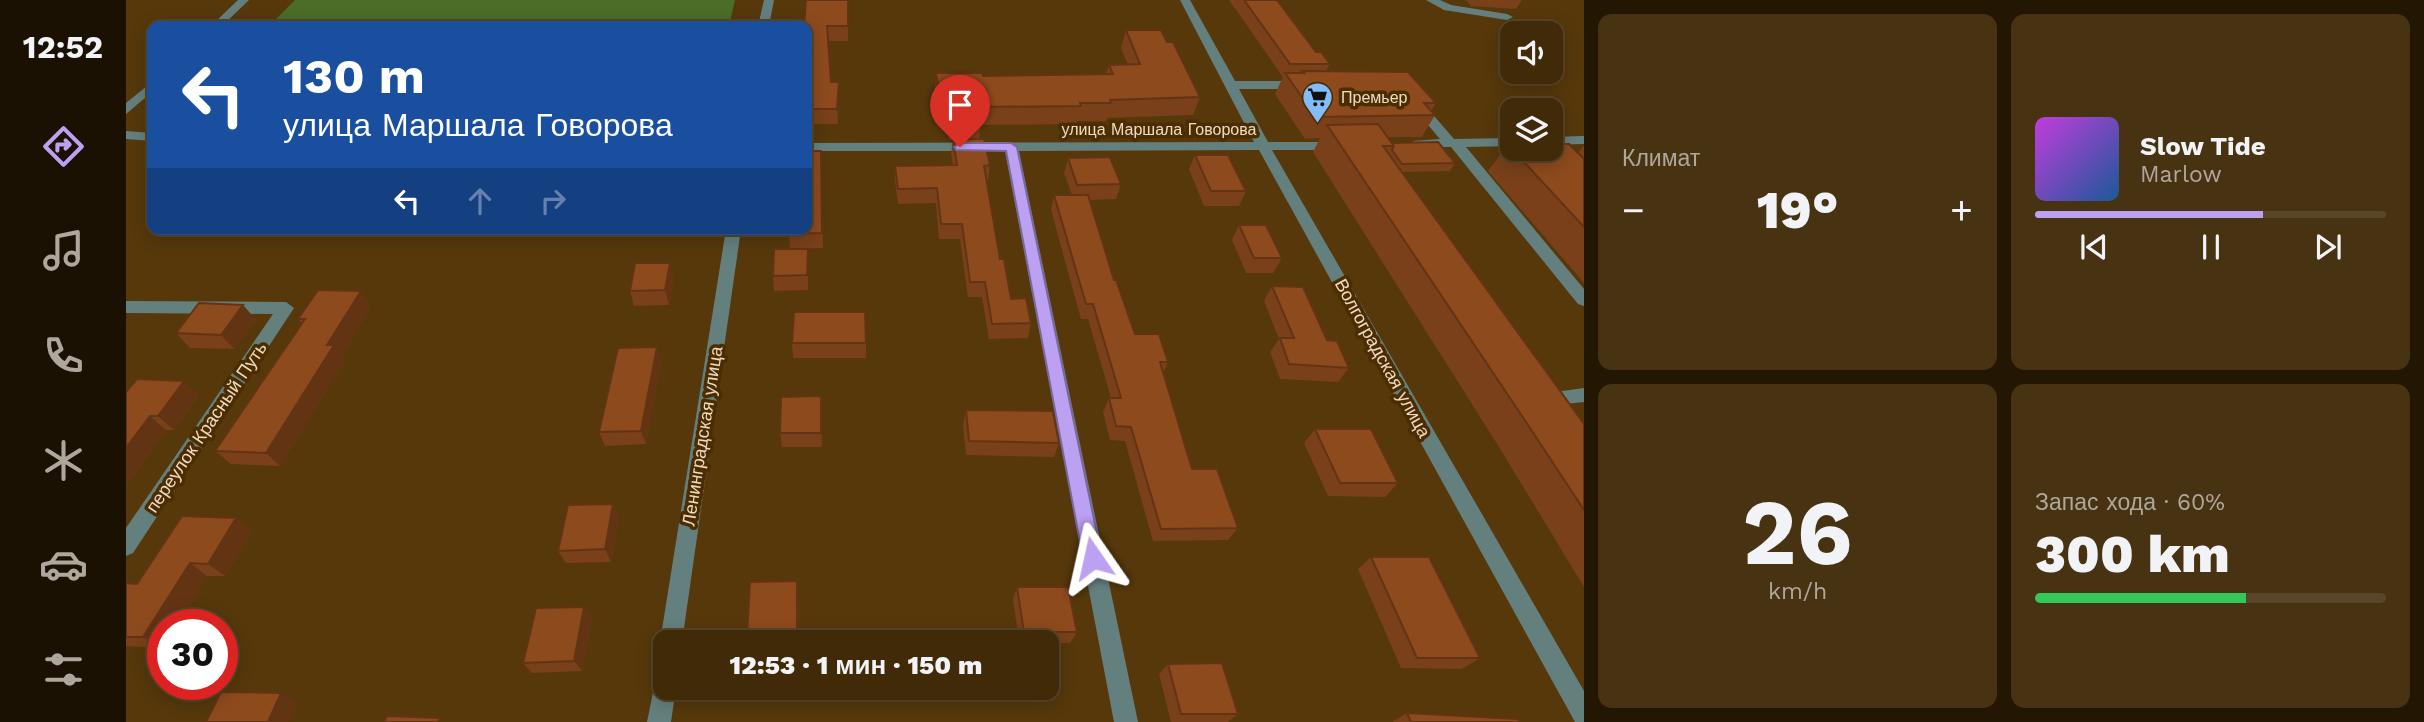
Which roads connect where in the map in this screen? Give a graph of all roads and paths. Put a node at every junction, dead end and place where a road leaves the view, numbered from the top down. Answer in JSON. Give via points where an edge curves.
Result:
{"nodes":[{"id":1,"x":244,"y":0,"type":"edge"},
{"id":2,"x":769,"y":0,"type":"edge"},
{"id":3,"x":1185,"y":0,"type":"edge"},
{"id":4,"x":1432,"y":0,"type":"edge"},
{"id":5,"x":1507,"y":17,"type":"dead end"},
{"id":6,"x":221,"y":21,"type":"edge"},
{"id":7,"x":765,"y":21,"type":"edge"},
{"id":8,"x":1230,"y":85,"type":"junction"},
{"id":9,"x":1320,"y":85,"type":"edge"},
{"id":10,"x":147,"y":91,"type":"edge"},
{"id":11,"x":1408,"y":95,"type":"edge"},
{"id":12,"x":126,"y":110,"type":"edge"},
{"id":13,"x":126,"y":135,"type":"edge"},
{"id":14,"x":147,"y":137,"type":"edge"},
{"id":15,"x":1563,"y":141,"type":"edge"},
{"id":16,"x":1584,"y":141,"type":"edge"},
{"id":17,"x":1500,"y":142,"type":"edge"},
{"id":18,"x":1452,"y":143,"type":"junction"},
{"id":19,"x":1409,"y":144,"type":"edge"},
{"id":20,"x":1263,"y":146,"type":"junction"},
{"id":21,"x":1355,"y":146,"type":"edge"},
{"id":22,"x":812,"y":147,"type":"edge"},
{"id":23,"x":1011,"y":147,"type":"junction"},
{"id":24,"x":733,"y":235,"type":"edge"},
{"id":25,"x":1584,"y":300,"type":"edge"},
{"id":26,"x":126,"y":307,"type":"edge"},
{"id":27,"x":1584,"y":395,"type":"edge"},
{"id":28,"x":1547,"y":399,"type":"edge"},
{"id":29,"x":126,"y":546,"type":"edge"},
{"id":30,"x":673,"y":630,"type":"edge"},
{"id":31,"x":662,"y":700,"type":"edge"},
{"id":32,"x":1584,"y":715,"type":"edge"},
{"id":33,"x":659,"y":722,"type":"edge"},
{"id":34,"x":1126,"y":722,"type":"edge"}],
"edges":[{"from":1,"to":6,"type":"street"},
{"from":2,"to":7,"type":"street"},
{"from":3,"to":8,"type":"street","name":"Волгоградская улица"},
{"from":4,"to":5,"type":"street","via":[[1448,8]]},
{"from":8,"to":9,"type":"street"},
{"from":8,"to":20,"type":"street","name":"Волгоградская улица"},
{"from":10,"to":12,"type":"street"},
{"from":11,"to":18,"type":"street"},
{"from":13,"to":14,"type":"street"},
{"from":15,"to":16,"type":"street"},
{"from":17,"to":18,"type":"street"},
{"from":18,"to":19,"type":"street"},
{"from":18,"to":25,"type":"street"},
{"from":20,"to":21,"type":"street","name":"улица Маршала Говорова"},
{"from":20,"to":23,"type":"street","name":"улица Маршала Говорова"},
{"from":20,"to":32,"type":"street","name":"Волгоградская улица"},
{"from":22,"to":23,"type":"street","name":"улица Маршала Говорова"},
{"from":23,"to":34,"type":"street"},
{"from":24,"to":30,"type":"street","name":"Ленинградская улица"},
{"from":26,"to":29,"type":"street","name":"переулок Красный Путь","via":[[286,308]]},
{"from":27,"to":28,"type":"street"},
{"from":31,"to":33,"type":"street"}]}
